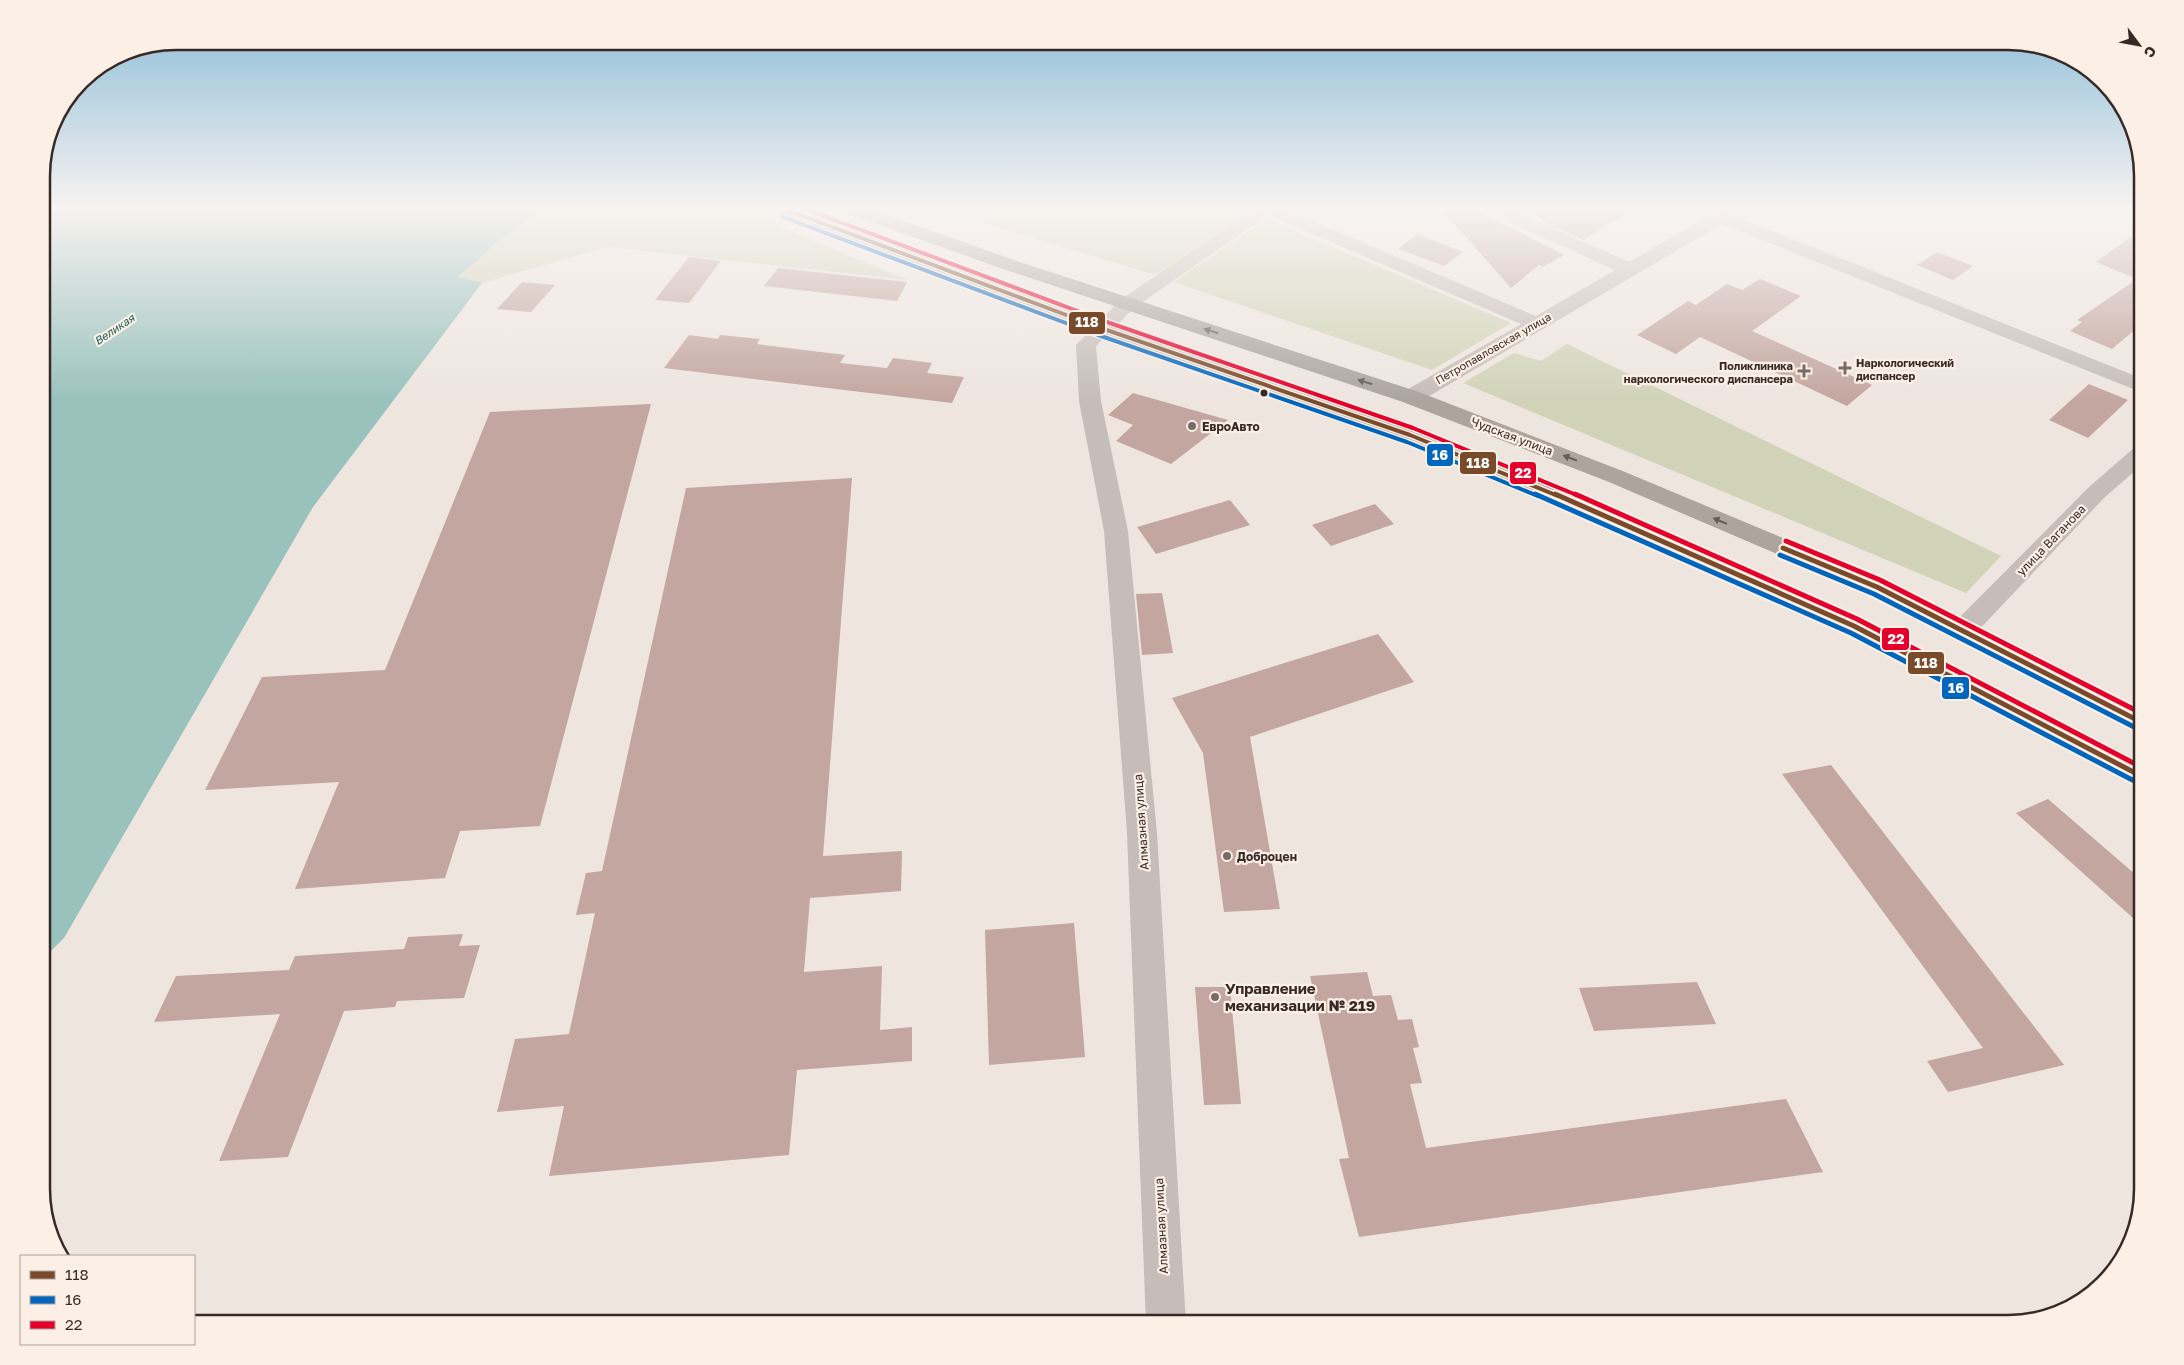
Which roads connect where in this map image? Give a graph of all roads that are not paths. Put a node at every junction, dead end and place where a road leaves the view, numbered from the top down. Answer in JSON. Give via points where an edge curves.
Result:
{"nodes":[{"id":1,"x":956,"y":274,"type":"edge"},
{"id":2,"x":1039,"y":274,"type":"edge"},
{"id":3,"x":1171,"y":274,"type":"edge"},
{"id":4,"x":1420,"y":274,"type":"edge"},
{"id":5,"x":1621,"y":274,"type":"edge"},
{"id":6,"x":1865,"y":274,"type":"edge"},
{"id":7,"x":1127,"y":304,"type":"junction"},
{"id":8,"x":1536,"y":323,"type":"junction"},
{"id":9,"x":1101,"y":328,"type":"junction"},
{"id":10,"x":2134,"y":383,"type":"edge"},
{"id":11,"x":1411,"y":397,"type":"junction"},
{"id":12,"x":2134,"y":460,"type":"edge"},
{"id":13,"x":1617,"y":477,"type":"junction"},
{"id":14,"x":1589,"y":508,"type":"junction"},
{"id":15,"x":1768,"y":541,"type":"junction"},
{"id":16,"x":1744,"y":577,"type":"junction"},
{"id":17,"x":1962,"y":630,"type":"junction"},
{"id":18,"x":2134,"y":718,"type":"edge"},
{"id":19,"x":2134,"y":772,"type":"edge"},
{"id":20,"x":1166,"y":1315,"type":"edge"}],
"edges":[{"from":1,"to":9,"type":"highway"},
{"from":2,"to":7,"type":"highway","name":"Чудская улица"},
{"from":3,"to":7,"type":"street","name":"Алмазная улица"},
{"from":4,"to":8,"type":"street"},
{"from":5,"to":8,"type":"street","name":"Петропавловская улица"},
{"from":6,"to":10,"type":"street"},
{"from":7,"to":9,"type":"street","name":"Алмазная улица"},
{"from":11,"to":7,"type":"highway","name":"Чудская улица","one_way":true},
{"from":8,"to":11,"type":"street","name":"Петропавловская улица"},
{"from":9,"to":14,"type":"highway","via":[[1410,435]]},
{"from":9,"to":20,"type":"street","name":"Алмазная улица","via":[[1086,345],[1086,372],[1116,531],[1130,680],[1142,833]]},
{"from":13,"to":11,"type":"highway","name":"Чудская улица","one_way":true},
{"from":12,"to":17,"type":"street","name":"улица Ваганова","via":[[2098,492]]},
{"from":13,"to":14,"type":"highway","via":[[1622,492],[1614,503]]},
{"from":15,"to":13,"type":"highway","name":"Чудская улица","one_way":true},
{"from":14,"to":16,"type":"highway"},
{"from":15,"to":16,"type":"highway","via":[[1743,544],[1734,559]]},
{"from":15,"to":17,"type":"highway","name":"Чудская улица","via":[[1877,587]]},
{"from":16,"to":19,"type":"highway","via":[[1854,626]]},
{"from":17,"to":18,"type":"highway","name":"Чудская улица"}]}
